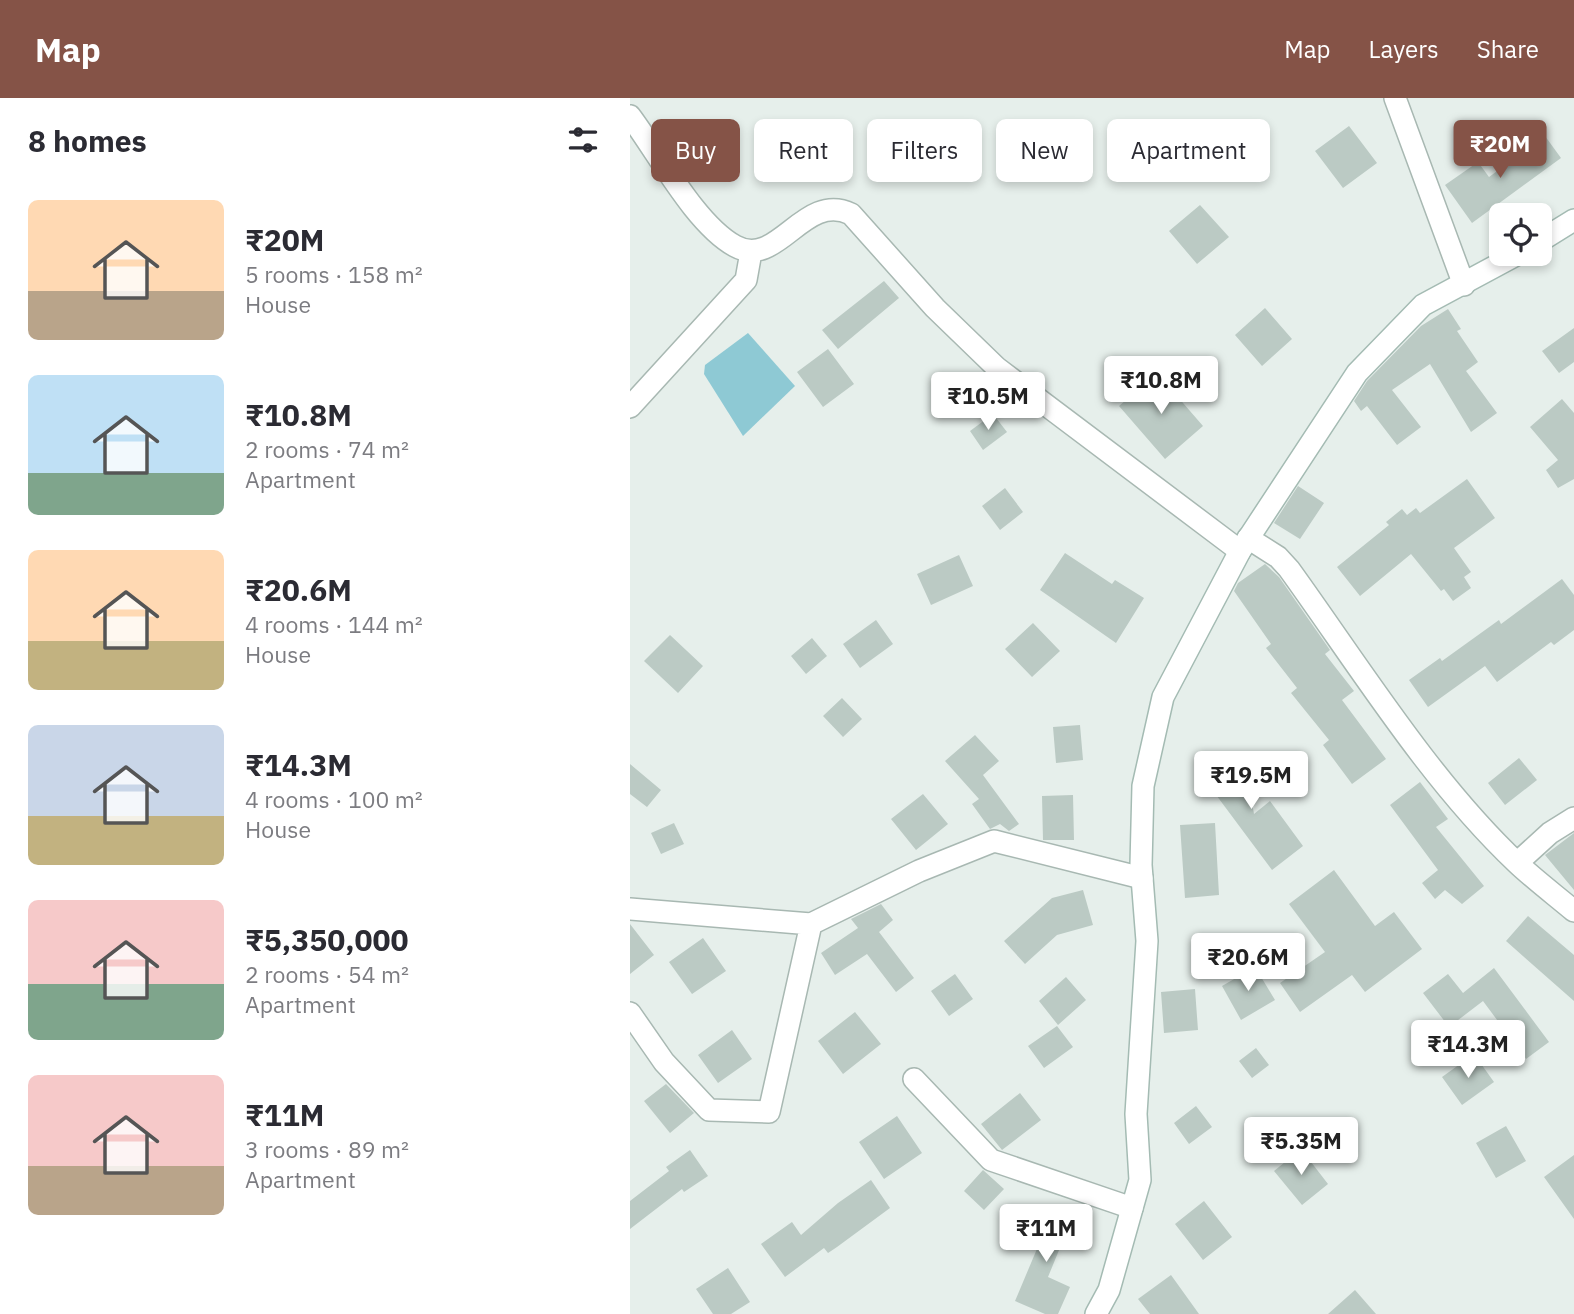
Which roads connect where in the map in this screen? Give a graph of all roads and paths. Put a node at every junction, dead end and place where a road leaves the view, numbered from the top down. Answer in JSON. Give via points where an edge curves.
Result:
{"nodes":[{"id":1,"x":1395,"y":98,"type":"edge"},
{"id":2,"x":630,"y":116,"type":"edge"},
{"id":3,"x":1574,"y":220,"type":"edge"},
{"id":4,"x":1552,"y":234,"type":"edge"},
{"id":5,"x":751,"y":252,"type":"junction"},
{"id":6,"x":1497,"y":266,"type":"edge"},
{"id":7,"x":1464,"y":285,"type":"junction"},
{"id":8,"x":630,"y":407,"type":"edge"},
{"id":9,"x":1244,"y":545,"type":"junction"},
{"id":10,"x":1574,"y":818,"type":"edge"},
{"id":11,"x":1517,"y":863,"type":"junction"},
{"id":12,"x":1142,"y":878,"type":"junction"},
{"id":13,"x":630,"y":909,"type":"edge"},
{"id":14,"x":1574,"y":911,"type":"edge"},
{"id":15,"x":811,"y":924,"type":"junction"},
{"id":16,"x":630,"y":1013,"type":"edge"},
{"id":17,"x":914,"y":1079,"type":"dead end"},
{"id":18,"x":1132,"y":1208,"type":"junction"},
{"id":19,"x":1096,"y":1314,"type":"edge"}],
"edges":[{"from":1,"to":7,"type":"street"},
{"from":2,"to":5,"type":"street","via":[[708,225],[734,246]]},
{"from":3,"to":4,"type":"street"},
{"from":5,"to":8,"type":"street","via":[[746,280]]},
{"from":5,"to":9,"type":"street","via":[[772,245],[824,209],[851,214],[935,308],[997,368]]},
{"from":6,"to":7,"type":"street"},
{"from":7,"to":9,"type":"street","via":[[1423,305],[1357,373]]},
{"from":9,"to":11,"type":"street","via":[[1278,557],[1289,569],[1434,769]]},
{"from":9,"to":12,"type":"street","via":[[1163,697],[1143,786]]},
{"from":10,"to":11,"type":"street"},
{"from":11,"to":14,"type":"street"},
{"from":12,"to":15,"type":"street","via":[[994,841],[919,871]]},
{"from":12,"to":18,"type":"street","via":[[1147,941],[1136,1114],[1139,1181]]},
{"from":13,"to":15,"type":"street"},
{"from":15,"to":16,"type":"street","via":[[769,1112],[709,1110],[664,1062]]},
{"from":17,"to":18,"type":"street","via":[[991,1160]]},
{"from":18,"to":19,"type":"street","via":[[1109,1290]]}]}
